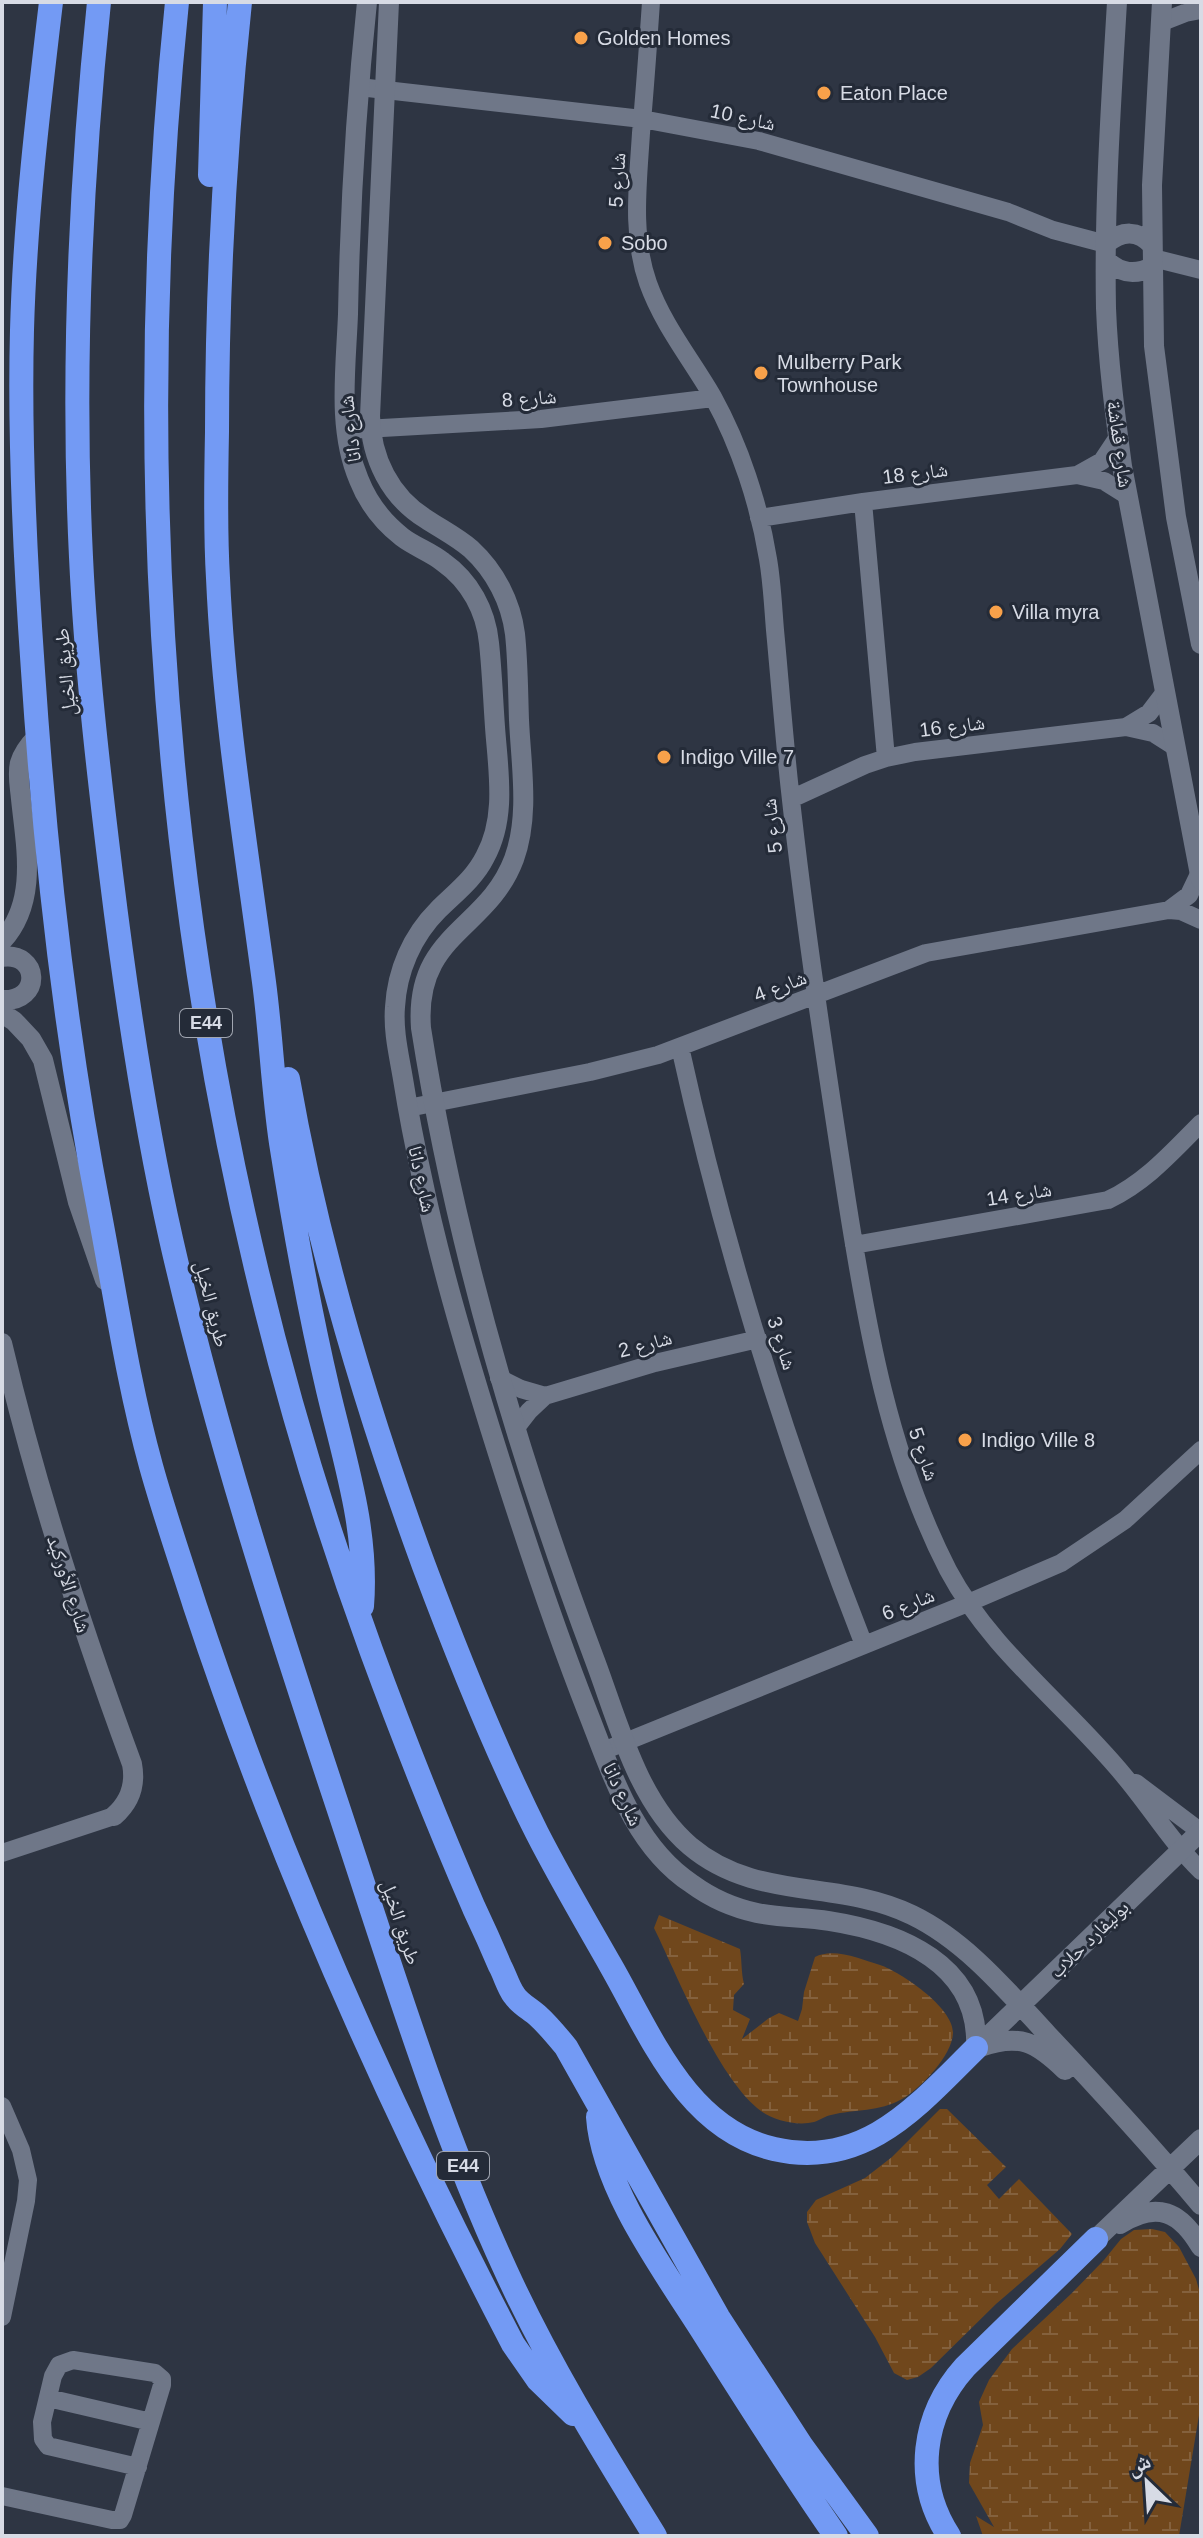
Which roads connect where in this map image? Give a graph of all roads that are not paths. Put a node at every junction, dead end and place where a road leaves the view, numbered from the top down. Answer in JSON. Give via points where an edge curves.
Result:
{"nodes":[{"id":1,"x":99,"y":2,"type":"edge"},
{"id":2,"x":177,"y":2,"type":"edge"},
{"id":3,"x":215,"y":2,"type":"edge"},
{"id":4,"x":240,"y":2,"type":"edge"},
{"id":5,"x":367,"y":2,"type":"edge"},
{"id":6,"x":389,"y":2,"type":"edge"},
{"id":7,"x":651,"y":2,"type":"edge"},
{"id":8,"x":1117,"y":2,"type":"edge"},
{"id":9,"x":1195,"y":2,"type":"edge"},
{"id":10,"x":50,"y":3,"type":"edge"},
{"id":11,"x":1201,"y":8,"type":"edge"},
{"id":12,"x":1162,"y":12,"type":"edge"},
{"id":13,"x":359,"y":87,"type":"junction"},
{"id":14,"x":385,"y":89,"type":"junction"},
{"id":15,"x":642,"y":119,"type":"junction"},
{"id":16,"x":1106,"y":252,"type":"junction"},
{"id":17,"x":1153,"y":257,"type":"junction"},
{"id":18,"x":1201,"y":270,"type":"edge"},
{"id":19,"x":217,"y":397,"type":"junction"},
{"id":20,"x":713,"y":398,"type":"junction"},
{"id":21,"x":371,"y":429,"type":"junction"},
{"id":22,"x":347,"y":430,"type":"junction"},
{"id":23,"x":1118,"y":437,"type":"junction"},
{"id":24,"x":1077,"y":475,"type":"junction"},
{"id":25,"x":1128,"y":496,"type":"junction"},
{"id":26,"x":863,"y":502,"type":"junction"},
{"id":27,"x":759,"y":518,"type":"junction"},
{"id":28,"x":1200,"y":638,"type":"edge"},
{"id":29,"x":1165,"y":692,"type":"junction"},
{"id":30,"x":1126,"y":727,"type":"junction"},
{"id":31,"x":37,"y":737,"type":"junction"},
{"id":32,"x":1175,"y":747,"type":"junction"},
{"id":33,"x":886,"y":758,"type":"junction"},
{"id":34,"x":791,"y":799,"type":"junction"},
{"id":35,"x":1194,"y":810,"type":"edge"},
{"id":36,"x":1200,"y":876,"type":"edge"},
{"id":37,"x":1169,"y":910,"type":"junction"},
{"id":38,"x":1201,"y":920,"type":"edge"},
{"id":39,"x":2,"y":941,"type":"edge"},
{"id":40,"x":2,"y":957,"type":"edge"},
{"id":41,"x":815,"y":996,"type":"junction"},
{"id":42,"x":2,"y":1000,"type":"edge"},
{"id":43,"x":268,"y":1012,"type":"junction"},
{"id":44,"x":2,"y":1013,"type":"edge"},
{"id":45,"x":680,"y":1047,"type":"junction"},
{"id":46,"x":434,"y":1103,"type":"junction"},
{"id":47,"x":408,"y":1108,"type":"junction"},
{"id":48,"x":1201,"y":1123,"type":"edge"},
{"id":49,"x":1201,"y":1136,"type":"edge"},
{"id":50,"x":1174,"y":1150,"type":"junction"},
{"id":51,"x":854,"y":1245,"type":"junction"},
{"id":52,"x":114,"y":1301,"type":"junction"},
{"id":53,"x":758,"y":1339,"type":"junction"},
{"id":54,"x":2,"y":1343,"type":"edge"},
{"id":55,"x":499,"y":1378,"type":"junction"},
{"id":56,"x":545,"y":1396,"type":"junction"},
{"id":57,"x":515,"y":1429,"type":"junction"},
{"id":58,"x":1201,"y":1450,"type":"edge"},
{"id":59,"x":968,"y":1603,"type":"junction"},
{"id":60,"x":360,"y":1620,"type":"junction"},
{"id":61,"x":864,"y":1645,"type":"junction"},
{"id":62,"x":626,"y":1741,"type":"junction"},
{"id":63,"x":603,"y":1751,"type":"junction"},
{"id":64,"x":1124,"y":1775,"type":"junction"},
{"id":65,"x":114,"y":1816,"type":"joint"},
{"id":66,"x":1201,"y":1831,"type":"edge"},
{"id":67,"x":1180,"y":1851,"type":"junction"},
{"id":68,"x":2,"y":1853,"type":"edge"},
{"id":69,"x":1201,"y":1871,"type":"edge"},
{"id":70,"x":1021,"y":2005,"type":"junction"},
{"id":71,"x":976,"y":2048,"type":"junction"},
{"id":72,"x":1102,"y":2092,"type":"junction"},
{"id":73,"x":597,"y":2101,"type":"junction"},
{"id":74,"x":3,"y":2112,"type":"edge"},
{"id":75,"x":1201,"y":2139,"type":"edge"},
{"id":76,"x":1170,"y":2169,"type":"junction"},
{"id":77,"x":1201,"y":2205,"type":"edge"},
{"id":78,"x":1096,"y":2239,"type":"junction"},
{"id":79,"x":1201,"y":2247,"type":"edge"},
{"id":80,"x":3,"y":2308,"type":"edge"},
{"id":81,"x":48,"y":2398,"type":"junction"},
{"id":82,"x":151,"y":2422,"type":"junction"},
{"id":83,"x":587,"y":2425,"type":"junction"},
{"id":84,"x":138,"y":2467,"type":"junction"},
{"id":85,"x":2,"y":2496,"type":"edge"},
{"id":86,"x":655,"y":2536,"type":"edge"},
{"id":87,"x":836,"y":2536,"type":"edge"},
{"id":88,"x":867,"y":2536,"type":"edge"},
{"id":89,"x":949,"y":2536,"type":"edge"}],
"edges":[{"from":1,"to":83,"type":"highway","name":"طريق الخيل","number":"E44","via":[[78,327],[81,560],[115,911],[157,1171],[241,1501],[397,1989],[493,2243]]},
{"from":2,"to":60,"type":"highway","number":"E44","via":[[160,213],[155,423],[162,638],[182,858],[207,1026],[253,1263],[297,1425]]},
{"from":3,"to":19,"type":"highway","via":[[205,320]]},
{"from":4,"to":19,"type":"highway","via":[[223,221]]},
{"from":5,"to":13,"type":"street","name":"شارع دانا"},
{"from":6,"to":14,"type":"street","name":"شارع دانا"},
{"from":7,"to":15,"type":"street","name":"شارع 5"},
{"from":8,"to":16,"type":"street","name":"شارع قماشة"},
{"from":9,"to":11,"type":"street"},
{"from":10,"to":31,"type":"highway","via":[[31,173],[22,328],[24,498]]},
{"from":11,"to":12,"type":"street"},
{"from":12,"to":17,"type":"street"},
{"from":13,"to":14,"type":"street","name":"شارع 10"},
{"from":13,"to":22,"type":"street","name":"شارع دانا","via":[[345,362]]},
{"from":14,"to":15,"type":"street","name":"شارع 10"},
{"from":14,"to":21,"type":"street","name":"شارع دانا"},
{"from":15,"to":16,"type":"street","name":"شارع 10","via":[[759,141],[1008,212]]},
{"from":15,"to":20,"type":"street","name":"شارع 5","via":[[636,209],[646,279]]},
{"from":16,"to":17,"type":"street","via":[[1124,272],[1144,271]]},
{"from":16,"to":17,"type":"street","via":[[1114,236],[1135,233],[1145,237]]},
{"from":16,"to":23,"type":"street","name":"شارع قماشة"},
{"from":17,"to":18,"type":"street"},
{"from":17,"to":28,"type":"street","via":[[1154,346],[1176,517]]},
{"from":19,"to":43,"type":"highway","via":[[221,637]]},
{"from":20,"to":21,"type":"street","name":"شارع 8","via":[[541,419]]},
{"from":20,"to":27,"type":"street","name":"شارع 5"},
{"from":21,"to":22,"type":"street","name":"شارع 8"},
{"from":21,"to":46,"type":"street","name":"شارع دانا","via":[[381,468],[395,491],[490,570],[506,599],[515,635],[522,830],[498,890],[448,940],[427,976],[420,1015]]},
{"from":22,"to":47,"type":"street","name":"شارع دانا","via":[[355,472],[369,501],[401,536],[466,584],[485,620],[489,646],[498,816],[477,871],[430,919],[402,968],[395,1023]]},
{"from":23,"to":24,"type":"street","name":"شارع 18","via":[[1102,461]]},
{"from":23,"to":25,"type":"street","name":"شارع قماشة"},
{"from":24,"to":25,"type":"street","name":"شارع 18","via":[[1104,481]]},
{"from":24,"to":26,"type":"street","name":"شارع 18"},
{"from":25,"to":29,"type":"street","name":"شارع قماشة"},
{"from":26,"to":27,"type":"street","name":"شارع 18"},
{"from":26,"to":33,"type":"street"},
{"from":27,"to":34,"type":"street","name":"شارع 5","via":[[769,561]]},
{"from":29,"to":30,"type":"street","via":[[1149,713]]},
{"from":29,"to":32,"type":"street","name":"شارع قماشة"},
{"from":30,"to":32,"type":"street","name":"شارع 16","via":[[1153,733]]},
{"from":30,"to":33,"type":"street","name":"شارع 16"},
{"from":31,"to":39,"type":"street","via":[[24,753],[19,772],[27,882],[16,921]]},
{"from":31,"to":52,"type":"highway","via":[[68,1025]]},
{"from":32,"to":35,"type":"street","name":"شارع قماشة"},
{"from":33,"to":34,"type":"street","name":"شارع 16"},
{"from":34,"to":41,"type":"street","name":"شارع 5"},
{"from":35,"to":36,"type":"street","name":"شارع قماشة"},
{"from":36,"to":37,"type":"street","via":[[1189,895]]},
{"from":37,"to":38,"type":"street","name":"شارع 4"},
{"from":37,"to":41,"type":"street","name":"شارع 4","via":[[926,953]]},
{"from":40,"to":42,"type":"street","via":[[21,959],[32,979],[24,995]]},
{"from":41,"to":45,"type":"street","name":"شارع 4"},
{"from":41,"to":51,"type":"street","name":"شارع 5"},
{"from":43,"to":60,"type":"highway","via":[[299,1254],[357,1510]]},
{"from":43,"to":71,"type":"highway","via":[[286,1064],[341,1310],[381,1444],[440,1609],[536,1832],[676,2077],[701,2109],[742,2138],[774,2149],[825,2152],[888,2129]]},
{"from":44,"to":52,"type":"street","via":[[31,1039],[43,1060],[78,1202]]},
{"from":45,"to":46,"type":"street","name":"شارع 4","via":[[613,1067]]},
{"from":45,"to":53,"type":"street","name":"شارع 3","via":[[727,1240]]},
{"from":46,"to":47,"type":"street","name":"شارع 4"},
{"from":46,"to":55,"type":"street","name":"شارع دانا"},
{"from":47,"to":63,"type":"street","name":"شارع دانا","via":[[468,1357],[540,1581]]},
{"from":48,"to":50,"type":"street","name":"شارع 14"},
{"from":49,"to":50,"type":"street","name":"شارع 14"},
{"from":50,"to":51,"type":"street","name":"شارع 14","via":[[1139,1183],[1108,1200]]},
{"from":51,"to":59,"type":"street","name":"شارع 5","via":[[878,1370],[906,1473]]},
{"from":52,"to":83,"type":"highway","via":[[136,1411],[170,1529],[234,1721],[305,1903],[513,2344],[538,2380]]},
{"from":53,"to":56,"type":"street","name":"شارع 2"},
{"from":53,"to":61,"type":"street","name":"شارع 3","via":[[800,1473]]},
{"from":54,"to":65,"type":"street","name":"شارع الأوركيد","via":[[69,1585],[132,1764],[133,1789]]},
{"from":55,"to":56,"type":"street"},
{"from":55,"to":57,"type":"street","name":"شارع دانا"},
{"from":56,"to":57,"type":"street"},
{"from":57,"to":62,"type":"street","name":"شارع دانا"},
{"from":58,"to":59,"type":"street","name":"شارع 6","via":[[1093,1543],[1061,1563]]},
{"from":59,"to":61,"type":"street","name":"شارع 6"},
{"from":59,"to":64,"type":"street"},
{"from":60,"to":73,"type":"highway","number":"E44","via":[[433,1810],[515,1997],[555,2033]]},
{"from":61,"to":62,"type":"street","name":"شارع 6"},
{"from":62,"to":63,"type":"street","name":"شارع 6"},
{"from":62,"to":70,"type":"street","name":"شارع دانا","via":[[656,1807],[706,1858],[757,1881],[855,1895],[896,1907],[951,1939]]},
{"from":63,"to":71,"type":"street","name":"شارع دانا","via":[[635,1823],[679,1875],[740,1908],[857,1927],[929,1956],[951,1972],[967,1995],[976,2021]]},
{"from":64,"to":66,"type":"street"},
{"from":64,"to":67,"type":"street"},
{"from":65,"to":68,"type":"street"},
{"from":66,"to":67,"type":"street","name":"بوليفارد حلاب"},
{"from":67,"to":69,"type":"street"},
{"from":67,"to":70,"type":"street","name":"بوليفارد حلاب"},
{"from":70,"to":71,"type":"street","name":"بوليفارد حلاب"},
{"from":70,"to":72,"type":"street","name":"شارع دانا"},
{"from":71,"to":72,"type":"street","name":"شارع دانا","via":[[1000,2040],[1025,2042],[1041,2048],[1082,2085]]},
{"from":72,"to":76,"type":"street","name":"شارع دانا"},
{"from":73,"to":87,"type":"highway","via":[[607,2163],[624,2202]]},
{"from":73,"to":88,"type":"highway","via":[[718,2317]]},
{"from":74,"to":80,"type":"street","via":[[28,2180]]},
{"from":75,"to":76,"type":"street"},
{"from":76,"to":77,"type":"street","name":"شارع دانا"},
{"from":76,"to":78,"type":"street"},
{"from":78,"to":79,"type":"street","via":[[1134,2216],[1161,2212],[1185,2224]]},
{"from":78,"to":89,"type":"highway","via":[[965,2367],[938,2407],[928,2437],[926,2469],[932,2500]]},
{"from":81,"to":82,"type":"street"},
{"from":81,"to":82,"type":"street","via":[[59,2365],[73,2360],[155,2373],[162,2385]]},
{"from":81,"to":84,"type":"street","via":[[42,2431],[48,2446]]},
{"from":82,"to":84,"type":"street"},
{"from":83,"to":86,"type":"highway","name":"طريق الخيل","number":"E44"},
{"from":84,"to":85,"type":"street","via":[[120,2520]]}]}
